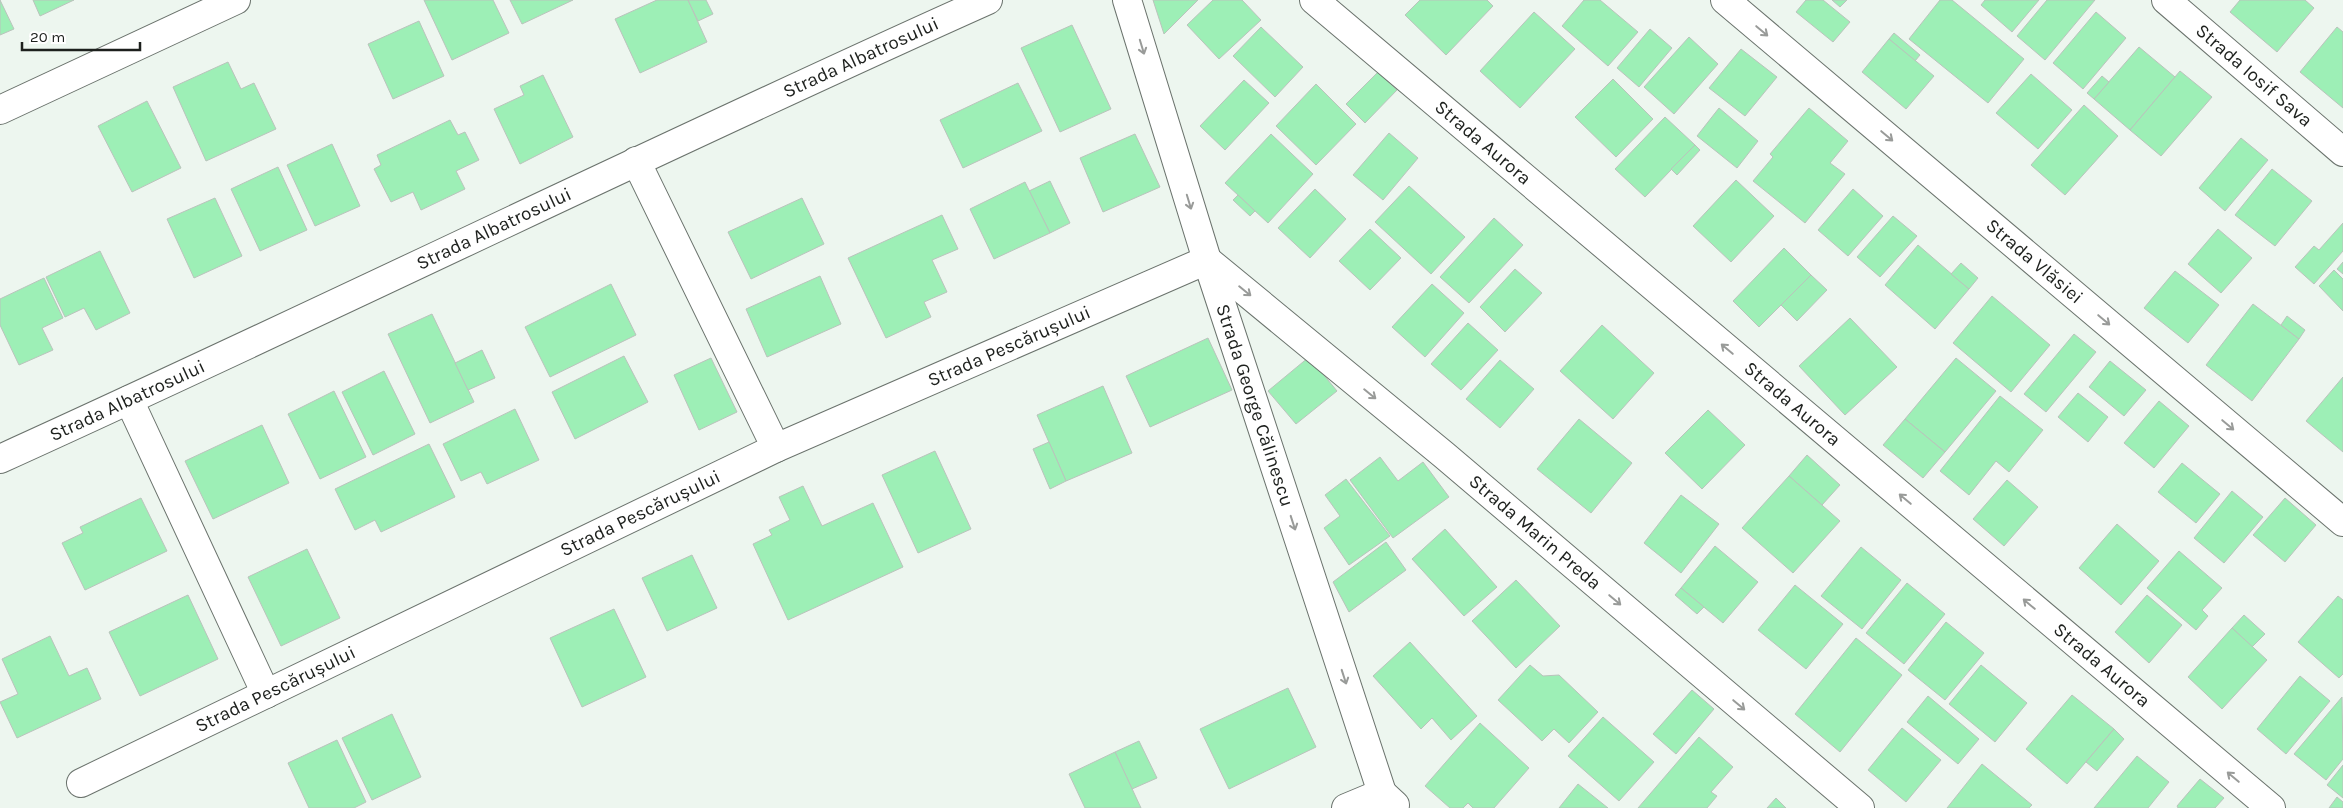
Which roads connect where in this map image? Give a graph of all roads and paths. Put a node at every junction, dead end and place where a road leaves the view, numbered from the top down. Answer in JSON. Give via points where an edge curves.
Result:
{"nodes":[{"id":1,"x":236,"y":0,"type":"edge"},
{"id":2,"x":988,"y":0,"type":"edge"},
{"id":3,"x":1127,"y":0,"type":"edge"},
{"id":4,"x":1314,"y":0,"type":"edge"},
{"id":5,"x":1725,"y":0,"type":"edge"},
{"id":6,"x":2166,"y":0,"type":"edge"},
{"id":7,"x":0,"y":110,"type":"edge"},
{"id":8,"x":2343,"y":152,"type":"edge"},
{"id":9,"x":636,"y":161,"type":"junction"},
{"id":10,"x":1207,"y":260,"type":"junction"},
{"id":11,"x":129,"y":400,"type":"junction"},
{"id":12,"x":776,"y":448,"type":"junction"},
{"id":13,"x":0,"y":458,"type":"edge"},
{"id":14,"x":2343,"y":522,"type":"edge"},
{"id":15,"x":266,"y":694,"type":"junction"},
{"id":16,"x":81,"y":783,"type":"dead end"},
{"id":17,"x":1389,"y":803,"type":"edge"},
{"id":18,"x":1346,"y":808,"type":"edge"},
{"id":19,"x":1860,"y":808,"type":"edge"},
{"id":20,"x":2270,"y":808,"type":"edge"}],
"edges":[{"from":1,"to":7,"type":"street"},
{"from":2,"to":9,"type":"street","name":"Strada Albatrosului"},
{"from":3,"to":10,"type":"street","name":"Strada George Călinescu","one_way":true},
{"from":20,"to":4,"type":"street","name":"Strada Aurora","one_way":true},
{"from":5,"to":14,"type":"street","name":"Strada Vlăsiei","one_way":true},
{"from":6,"to":8,"type":"street","name":"Strada Iosif Sava"},
{"from":9,"to":11,"type":"street","name":"Strada Albatrosului"},
{"from":9,"to":12,"type":"street"},
{"from":10,"to":12,"type":"street","name":"Strada Pescărușului"},
{"from":10,"to":17,"type":"street","name":"Strada George Călinescu","one_way":true},
{"from":10,"to":19,"type":"street","name":"Strada Marin Preda","one_way":true,"via":[[1444,455]]},
{"from":11,"to":13,"type":"street","name":"Strada Albatrosului"},
{"from":11,"to":15,"type":"street"},
{"from":12,"to":15,"type":"street","name":"Strada Pescărușului"},
{"from":15,"to":16,"type":"street","name":"Strada Pescărușului"},
{"from":17,"to":18,"type":"street"}]}
